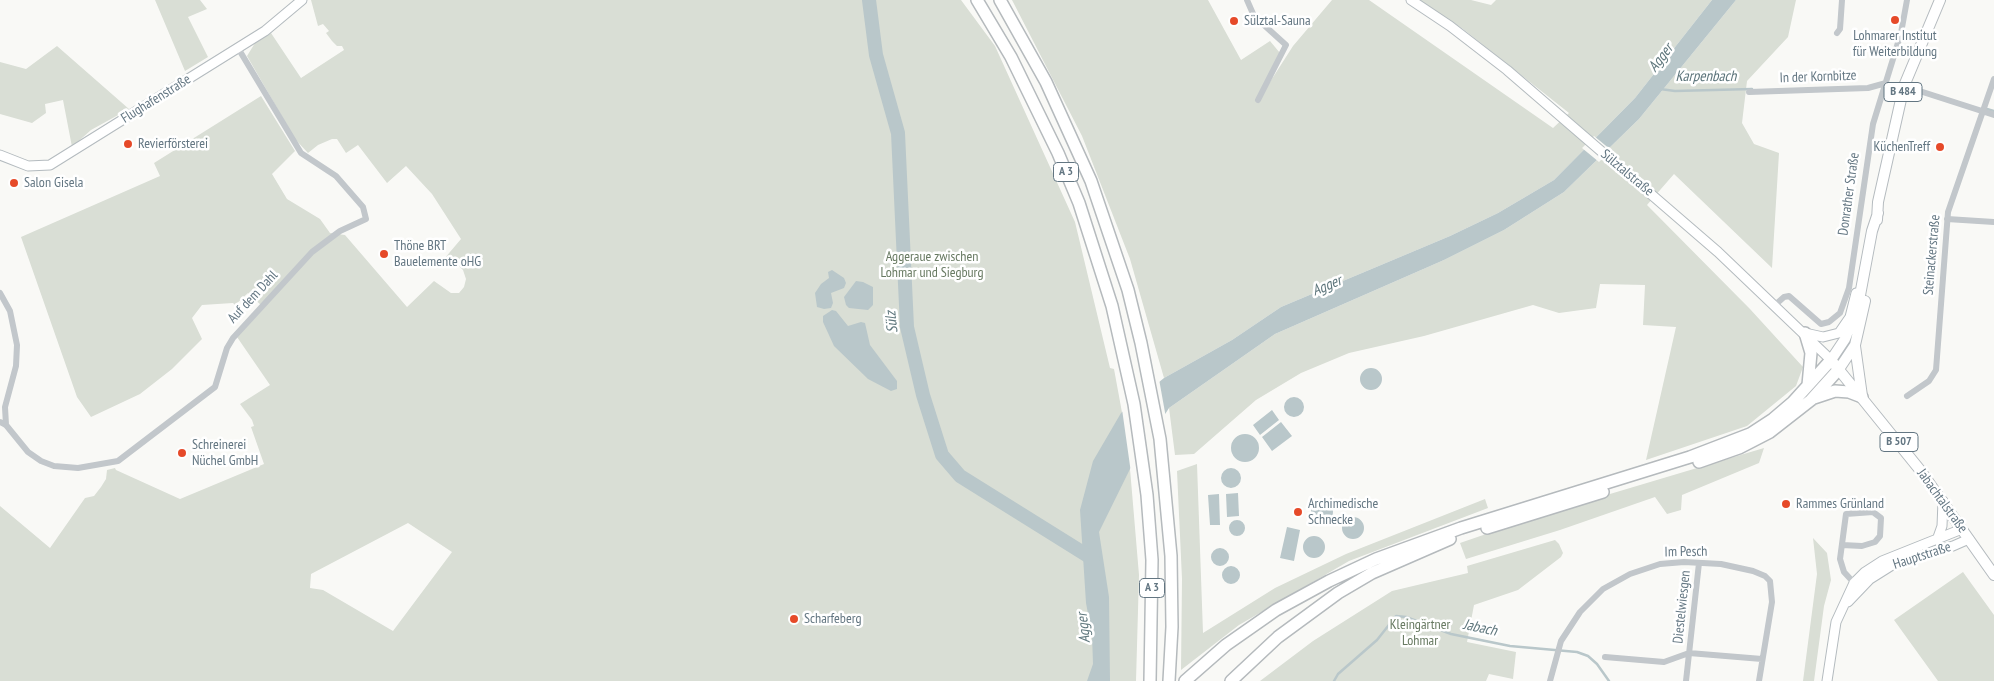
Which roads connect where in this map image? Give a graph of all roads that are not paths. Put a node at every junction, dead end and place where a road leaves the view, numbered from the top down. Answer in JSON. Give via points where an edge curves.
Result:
{"nodes":[{"id":1,"x":302,"y":0,"type":"edge"},
{"id":2,"x":977,"y":0,"type":"edge"},
{"id":3,"x":1000,"y":0,"type":"edge"},
{"id":4,"x":1247,"y":0,"type":"edge"},
{"id":5,"x":1411,"y":0,"type":"edge"},
{"id":6,"x":1842,"y":0,"type":"edge"},
{"id":7,"x":1907,"y":0,"type":"edge"},
{"id":8,"x":1940,"y":0,"type":"edge"},
{"id":9,"x":1837,"y":33,"type":"dead end"},
{"id":10,"x":238,"y":48,"type":"junction"},
{"id":11,"x":1994,"y":79,"type":"edge"},
{"id":12,"x":1886,"y":83,"type":"junction"},
{"id":13,"x":1904,"y":86,"type":"junction"},
{"id":14,"x":1749,"y":92,"type":"dead end"},
{"id":15,"x":1258,"y":100,"type":"dead end"},
{"id":16,"x":1982,"y":111,"type":"junction"},
{"id":17,"x":1994,"y":114,"type":"edge"},
{"id":18,"x":0,"y":155,"type":"edge"},
{"id":19,"x":1878,"y":213,"type":"junction"},
{"id":20,"x":1948,"y":219,"type":"junction"},
{"id":21,"x":1994,"y":222,"type":"edge"},
{"id":22,"x":1872,"y":231,"type":"junction"},
{"id":23,"x":0,"y":293,"type":"edge"},
{"id":24,"x":1775,"y":305,"type":"junction"},
{"id":25,"x":1805,"y":333,"type":"junction"},
{"id":26,"x":1855,"y":345,"type":"junction"},
{"id":27,"x":1835,"y":364,"type":"junction"},
{"id":28,"x":1807,"y":386,"type":"junction"},
{"id":29,"x":1907,"y":396,"type":"dead end"},
{"id":30,"x":1862,"y":397,"type":"junction"},
{"id":31,"x":1811,"y":400,"type":"junction"},
{"id":32,"x":2,"y":409,"type":"edge"},
{"id":33,"x":3,"y":423,"type":"edge"},
{"id":34,"x":1943,"y":501,"type":"junction"},
{"id":35,"x":1962,"y":529,"type":"junction"},
{"id":36,"x":1463,"y":531,"type":"junction"},
{"id":37,"x":1443,"y":538,"type":"junction"},
{"id":38,"x":1969,"y":539,"type":"junction"},
{"id":39,"x":1937,"y":540,"type":"junction"},
{"id":40,"x":1842,"y":545,"type":"junction"},
{"id":41,"x":1699,"y":563,"type":"junction"},
{"id":42,"x":1994,"y":575,"type":"edge"},
{"id":43,"x":1857,"y":585,"type":"junction"},
{"id":44,"x":1689,"y":653,"type":"junction"},
{"id":45,"x":1605,"y":657,"type":"dead end"},
{"id":46,"x":1762,"y":660,"type":"junction"},
{"id":47,"x":1150,"y":681,"type":"edge"},
{"id":48,"x":1169,"y":681,"type":"edge"},
{"id":49,"x":1185,"y":681,"type":"edge"},
{"id":50,"x":1231,"y":681,"type":"edge"},
{"id":51,"x":1550,"y":681,"type":"edge"},
{"id":52,"x":1686,"y":681,"type":"edge"},
{"id":53,"x":1759,"y":681,"type":"edge"},
{"id":54,"x":1827,"y":681,"type":"edge"}],
"edges":[{"from":1,"to":10,"type":"main road","name":"Flughafenstraße","via":[[276,23]]},
{"from":2,"to":47,"type":"highway","number":"A 3","via":[[1011,57],[1058,153],[1096,254],[1125,356],[1147,495],[1152,560]]},
{"from":3,"to":48,"type":"highway","number":"A 3","via":[[1046,82],[1091,182],[1128,290],[1158,430],[1164,480],[1171,556]]},
{"from":4,"to":15,"type":"street","via":[[1254,16],[1286,44]]},
{"from":5,"to":24,"type":"main road","name":"Sülztalstraße","via":[[1477,46]]},
{"from":6,"to":9,"type":"street"},
{"from":7,"to":12,"type":"street","name":"Donrather Straße"},
{"from":8,"to":13,"type":"main road","number":"B 484"},
{"from":10,"to":18,"type":"main road","name":"Flughafenstraße","via":[[50,165],[28,166]]},
{"from":10,"to":33,"type":"street","name":"Auf dem Dahl","via":[[301,153],[336,176],[363,207],[366,220],[340,231],[312,252],[239,330],[227,348],[215,387],[118,461],[84,468],[54,466],[28,452]]},
{"from":11,"to":16,"type":"street","name":"Steinackerstraße"},
{"from":12,"to":14,"type":"street","name":"In der Kornbitze","via":[[1868,88]]},
{"from":12,"to":24,"type":"street","name":"Donrather Straße","via":[[1873,124],[1849,288],[1840,313],[1821,324],[1789,296]]},
{"from":13,"to":16,"type":"street"},
{"from":13,"to":19,"type":"main road","number":"B 484"},
{"from":16,"to":17,"type":"street"},
{"from":16,"to":20,"type":"street","name":"Steinackerstraße"},
{"from":19,"to":22,"type":"main road","number":"B 484"},
{"from":19,"to":26,"type":"main road","number":"B 484"},
{"from":20,"to":21,"type":"street"},
{"from":20,"to":29,"type":"street","name":"Steinackerstraße","via":[[1936,370],[1929,381]]},
{"from":22,"to":25,"type":"main road","via":[[1850,317],[1839,333],[1831,336]]},
{"from":22,"to":27,"type":"main road","number":"B 484","via":[[1858,306]]},
{"from":23,"to":32,"type":"street","via":[[10,311],[17,345],[16,366]]},
{"from":24,"to":25,"type":"main road","name":"Sülztalstraße"},
{"from":25,"to":27,"type":"main road","name":"Sülztalstraße"},
{"from":25,"to":28,"type":"highway","via":[[1812,353]]},
{"from":26,"to":27,"type":"main road","number":"B 484"},
{"from":26,"to":30,"type":"main road"},
{"from":27,"to":28,"type":"highway"},
{"from":27,"to":30,"type":"main road","name":"Jabachtalstraße","number":"B 507"},
{"from":27,"to":31,"type":"highway"},
{"from":28,"to":36,"type":"highway","via":[[1773,420],[1735,441]]},
{"from":30,"to":31,"type":"highway","via":[[1835,391]]},
{"from":30,"to":34,"type":"main road","name":"Jabachtalstraße","number":"B 507"},
{"from":31,"to":36,"type":"highway","via":[[1770,432],[1739,448]]},
{"from":32,"to":33,"type":"street"},
{"from":34,"to":35,"type":"main road","name":"Jabachtalstraße"},
{"from":34,"to":39,"type":"main road","via":[[1942,526]]},
{"from":35,"to":38,"type":"main road","name":"Jabachtalstraße"},
{"from":35,"to":39,"type":"main road","name":"Hauptstraße"},
{"from":36,"to":37,"type":"highway"},
{"from":37,"to":49,"type":"highway","via":[[1376,559],[1302,595],[1250,627]]},
{"from":37,"to":50,"type":"highway","via":[[1338,593],[1278,637]]},
{"from":38,"to":42,"type":"main road","name":"Jabachtalstraße"},
{"from":38,"to":43,"type":"main road","name":"Hauptstraße","via":[[1903,559]]},
{"from":39,"to":43,"type":"main road","name":"Hauptstraße","via":[[1882,561],[1865,572]]},
{"from":40,"to":40,"type":"street","via":[[1862,546],[1874,542],[1880,536],[1881,518],[1873,512],[1846,514]]},
{"from":40,"to":43,"type":"street","via":[[1840,559],[1844,572]]},
{"from":41,"to":44,"type":"street","name":"Diestelwiesgen"},
{"from":41,"to":46,"type":"street","name":"Im Pesch","via":[[1753,571],[1770,581],[1772,602]]},
{"from":41,"to":51,"type":"street","name":"Im Pesch","via":[[1660,564],[1630,574],[1603,589],[1580,612],[1559,646]]},
{"from":43,"to":54,"type":"main road","via":[[1843,607],[1834,633]]},
{"from":44,"to":45,"type":"street","name":"Diestelwiesgen","via":[[1664,662]]},
{"from":44,"to":46,"type":"street","name":"Diestelwiesgen"},
{"from":44,"to":52,"type":"street","name":"Diestelwiesgen"},
{"from":46,"to":53,"type":"street"}]}
